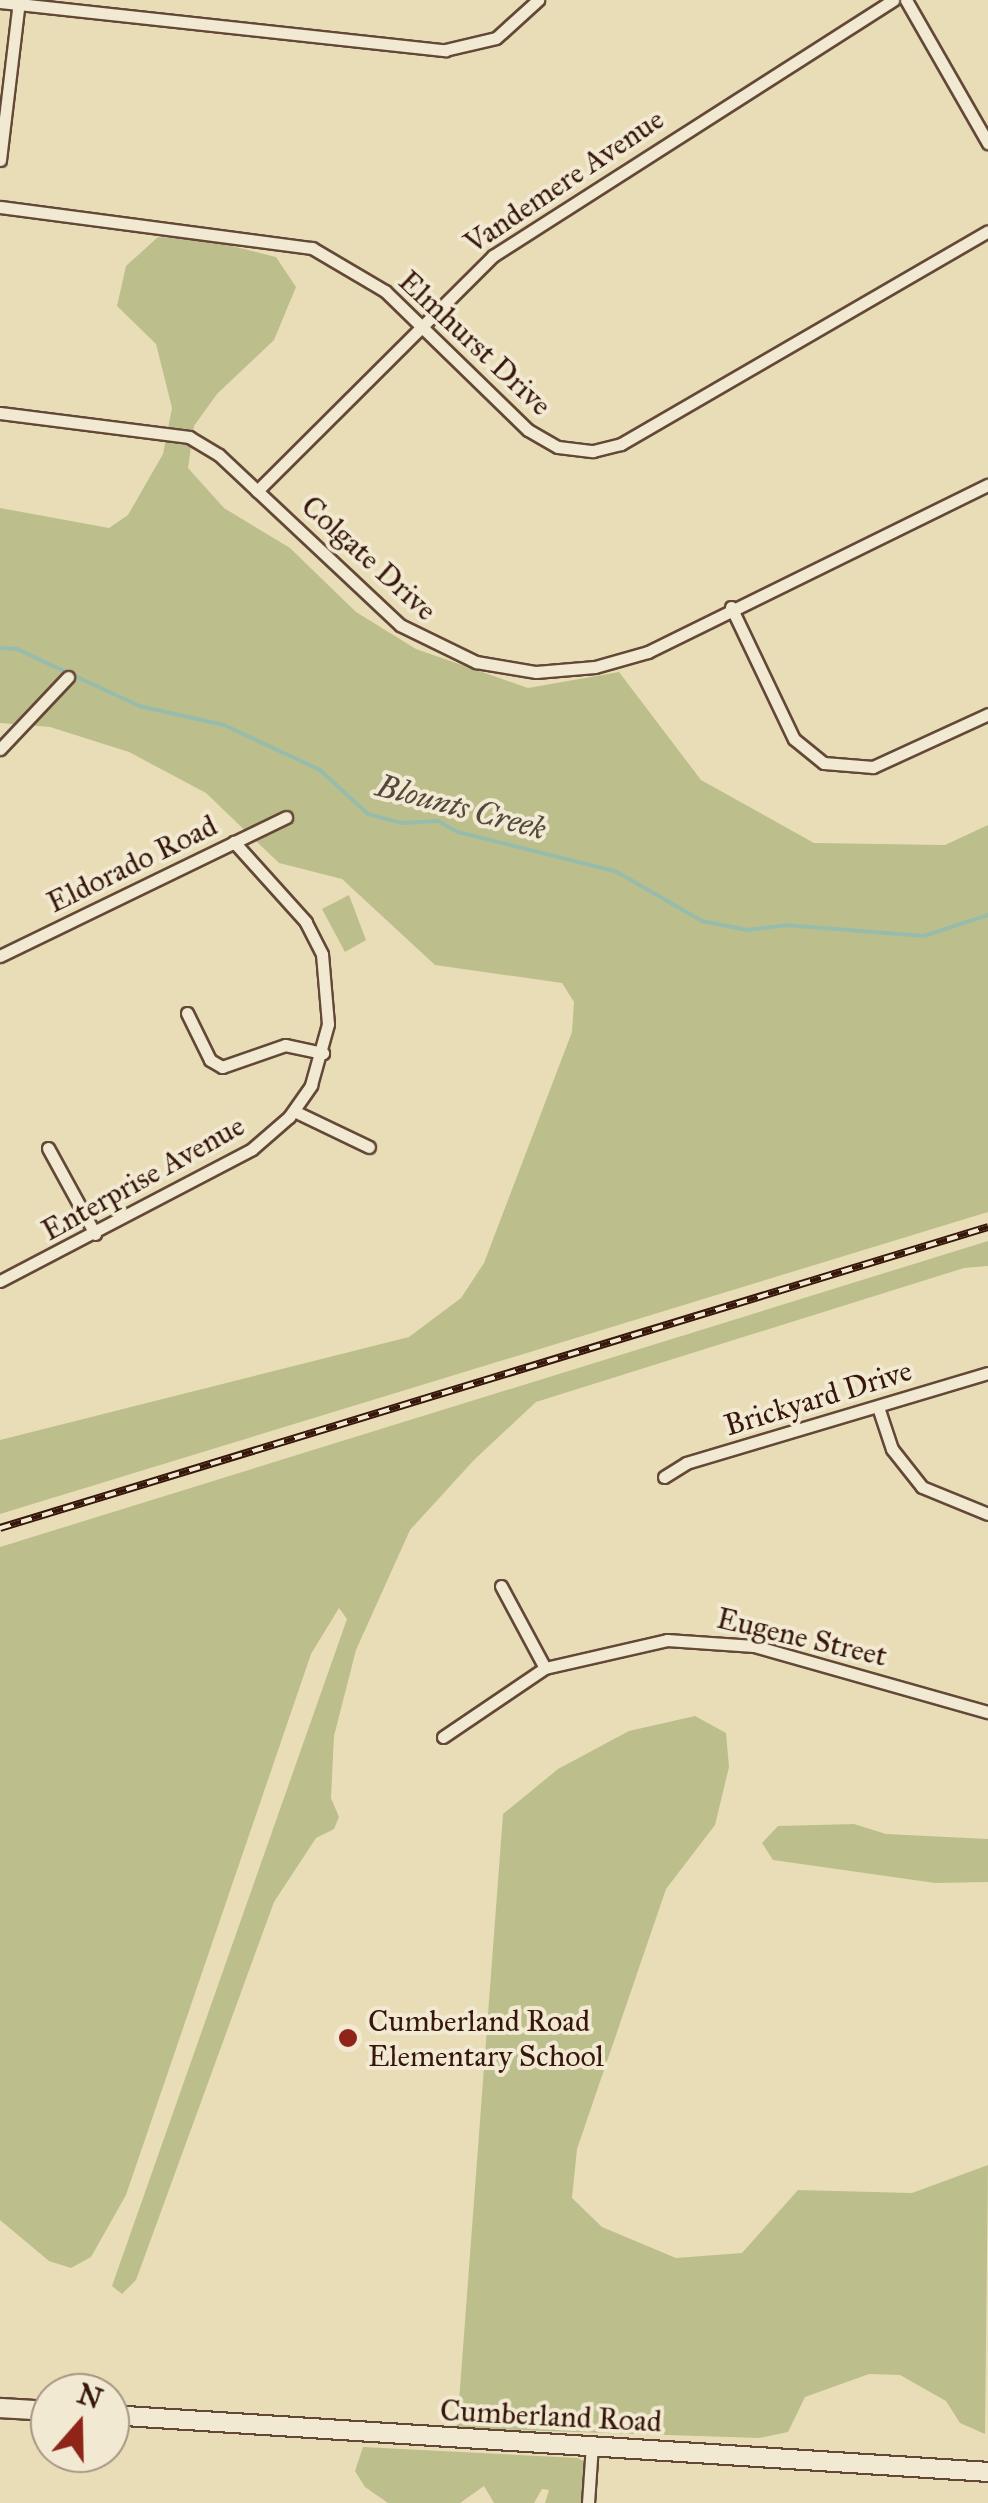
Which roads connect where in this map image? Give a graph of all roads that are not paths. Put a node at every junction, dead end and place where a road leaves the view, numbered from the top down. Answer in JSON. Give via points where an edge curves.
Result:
{"nodes":[{"id":1,"x":538,"y":0,"type":"edge"},
{"id":2,"x":893,"y":0,"type":"edge"},
{"id":3,"x":906,"y":0,"type":"edge"},
{"id":4,"x":0,"y":2,"type":"edge"},
{"id":5,"x":19,"y":2,"type":"edge"},
{"id":6,"x":988,"y":142,"type":"edge"},
{"id":7,"x":0,"y":160,"type":"edge"},
{"id":8,"x":0,"y":207,"type":"edge"},
{"id":9,"x":988,"y":231,"type":"edge"},
{"id":10,"x":419,"y":325,"type":"junction"},
{"id":11,"x":0,"y":413,"type":"edge"},
{"id":12,"x":988,"y":485,"type":"edge"},
{"id":13,"x":257,"y":491,"type":"junction"},
{"id":14,"x":731,"y":607,"type":"junction"},
{"id":15,"x":68,"y":678,"type":"dead end"},
{"id":16,"x":988,"y":714,"type":"edge"},
{"id":17,"x":0,"y":749,"type":"edge"},
{"id":18,"x":286,"y":817,"type":"dead end"},
{"id":19,"x":234,"y":842,"type":"junction"},
{"id":20,"x":0,"y":956,"type":"edge"},
{"id":21,"x":187,"y":1013,"type":"dead end"},
{"id":22,"x":324,"y":1052,"type":"junction"},
{"id":23,"x":294,"y":1111,"type":"junction"},
{"id":24,"x":369,"y":1147,"type":"dead end"},
{"id":25,"x":48,"y":1148,"type":"dead end"},
{"id":26,"x":95,"y":1234,"type":"junction"},
{"id":27,"x":0,"y":1280,"type":"edge"},
{"id":28,"x":988,"y":1372,"type":"edge"},
{"id":29,"x":878,"y":1407,"type":"junction"},
{"id":30,"x":664,"y":1477,"type":"dead end"},
{"id":31,"x":988,"y":1514,"type":"edge"},
{"id":32,"x":501,"y":1586,"type":"dead end"},
{"id":33,"x":545,"y":1668,"type":"junction"},
{"id":34,"x":988,"y":1712,"type":"edge"},
{"id":35,"x":444,"y":1737,"type":"dead end"},
{"id":36,"x":0,"y":2408,"type":"edge"},
{"id":37,"x":30,"y":2410,"type":"edge"},
{"id":38,"x":130,"y":2416,"type":"edge"},
{"id":39,"x":592,"y":2446,"type":"junction"},
{"id":40,"x":988,"y":2472,"type":"edge"},
{"id":41,"x":588,"y":2503,"type":"edge"}],
"edges":[{"from":1,"to":5,"type":"street","via":[[496,38],[445,50]]},
{"from":2,"to":10,"type":"street","name":"Vandemere Avenue","via":[[492,256]]},
{"from":3,"to":6,"type":"street"},
{"from":4,"to":5,"type":"street"},
{"from":5,"to":7,"type":"street"},
{"from":8,"to":10,"type":"street","name":"Elmhurst Drive","via":[[312,248],[362,273]]},
{"from":9,"to":10,"type":"street","name":"Elmhurst Drive","via":[[608,449],[576,451],[542,440]]},
{"from":10,"to":13,"type":"street","name":"Vandemere Avenue"},
{"from":11,"to":13,"type":"street","name":"Colgate Drive","via":[[172,432],[205,444]]},
{"from":12,"to":14,"type":"street","name":"Colgate Drive"},
{"from":13,"to":14,"type":"street","name":"Colgate Drive","via":[[400,624],[476,662],[536,672],[595,667],[648,652]]},
{"from":14,"to":16,"type":"street","via":[[794,739],[824,763],[873,767]]},
{"from":15,"to":17,"type":"street"},
{"from":18,"to":19,"type":"street","name":"Eldorado Road"},
{"from":19,"to":20,"type":"street","name":"Eldorado Road"},
{"from":19,"to":22,"type":"street","name":"Enterprise Avenue","via":[[317,940],[329,988]]},
{"from":21,"to":22,"type":"street","via":[[210,1060],[222,1067],[285,1045]]},
{"from":22,"to":23,"type":"street","name":"Enterprise Avenue"},
{"from":23,"to":24,"type":"street"},
{"from":23,"to":26,"type":"street","name":"Enterprise Avenue","via":[[252,1149]]},
{"from":25,"to":26,"type":"street"},
{"from":26,"to":27,"type":"street","name":"Enterprise Avenue"},
{"from":28,"to":29,"type":"street","name":"Brickyard Drive"},
{"from":29,"to":30,"type":"street","name":"Brickyard Drive","via":[[686,1463]]},
{"from":29,"to":31,"type":"street","via":[[892,1449],[922,1487]]},
{"from":32,"to":33,"type":"street"},
{"from":33,"to":34,"type":"street","name":"Eugene Street","via":[[651,1642],[725,1640]]},
{"from":33,"to":35,"type":"street"},
{"from":36,"to":37,"type":"main road"},
{"from":38,"to":39,"type":"main road","name":"Cumberland Road"},
{"from":39,"to":40,"type":"main road","name":"Cumberland Road"},
{"from":39,"to":41,"type":"street"}]}
